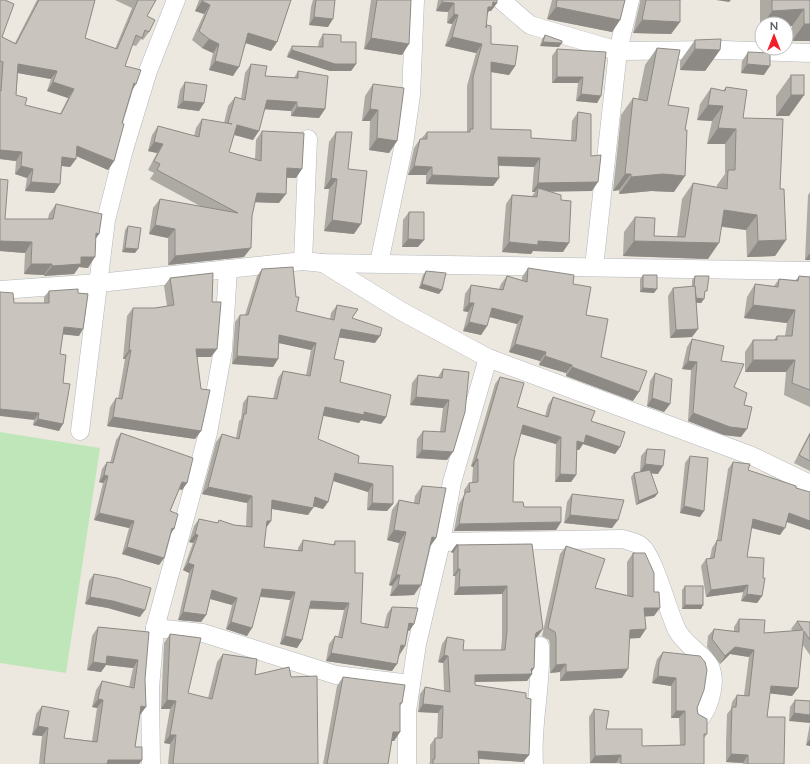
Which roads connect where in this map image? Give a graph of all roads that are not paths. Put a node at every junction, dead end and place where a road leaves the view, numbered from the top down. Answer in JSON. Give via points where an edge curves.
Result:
{"nodes":[{"id":1,"x":176,"y":0,"type":"edge"},
{"id":2,"x":415,"y":0,"type":"edge"},
{"id":3,"x":501,"y":0,"type":"edge"},
{"id":4,"x":630,"y":0,"type":"edge"},
{"id":5,"x":618,"y":51,"type":"junction"},
{"id":6,"x":810,"y":53,"type":"edge"},
{"id":7,"x":308,"y":139,"type":"dead end"},
{"id":8,"x":303,"y":261,"type":"junction"},
{"id":9,"x":322,"y":263,"type":"junction"},
{"id":10,"x":379,"y":263,"type":"junction"},
{"id":11,"x":594,"y":267,"type":"junction"},
{"id":12,"x":228,"y":269,"type":"junction"},
{"id":13,"x":810,"y":271,"type":"edge"},
{"id":14,"x":99,"y":283,"type":"junction"},
{"id":15,"x":0,"y":290,"type":"edge"},
{"id":16,"x":488,"y":358,"type":"junction"},
{"id":17,"x":80,"y":431,"type":"dead end"},
{"id":18,"x":810,"y":484,"type":"edge"},
{"id":19,"x":441,"y":542,"type":"junction"},
{"id":20,"x":155,"y":628,"type":"junction"},
{"id":21,"x":540,"y":646,"type":"dead end"},
{"id":22,"x":411,"y":684,"type":"junction"},
{"id":23,"x":702,"y":716,"type":"edge"},
{"id":24,"x":151,"y":764,"type":"edge"},
{"id":25,"x":407,"y":764,"type":"edge"},
{"id":26,"x":534,"y":764,"type":"edge"}],
"edges":[{"from":1,"to":14,"type":"street","via":[[148,71],[123,153],[106,220]]},
{"from":2,"to":10,"type":"street","via":[[411,94],[404,144]]},
{"from":3,"to":5,"type":"street","via":[[530,25]]},
{"from":4,"to":5,"type":"street"},
{"from":5,"to":6,"type":"street","via":[[724,50]]},
{"from":5,"to":11,"type":"street"},
{"from":7,"to":8,"type":"street"},
{"from":8,"to":9,"type":"street"},
{"from":8,"to":12,"type":"street"},
{"from":9,"to":10,"type":"street"},
{"from":9,"to":16,"type":"street"},
{"from":10,"to":11,"type":"street"},
{"from":11,"to":13,"type":"street"},
{"from":12,"to":14,"type":"street"},
{"from":12,"to":20,"type":"street","via":[[223,350],[208,433]]},
{"from":14,"to":15,"type":"street"},
{"from":14,"to":17,"type":"street"},
{"from":16,"to":18,"type":"street","via":[[752,456]]},
{"from":16,"to":19,"type":"street","via":[[452,482]]},
{"from":19,"to":22,"type":"street"},
{"from":19,"to":23,"type":"street","via":[[623,539],[641,546],[650,560],[677,631],[711,669],[713,682],[710,700]]},
{"from":20,"to":22,"type":"street","via":[[203,633],[336,675]]},
{"from":20,"to":24,"type":"street","via":[[150,688]]},
{"from":21,"to":26,"type":"street","via":[[541,670],[535,710]]},
{"from":22,"to":25,"type":"street","via":[[407,711]]}]}
